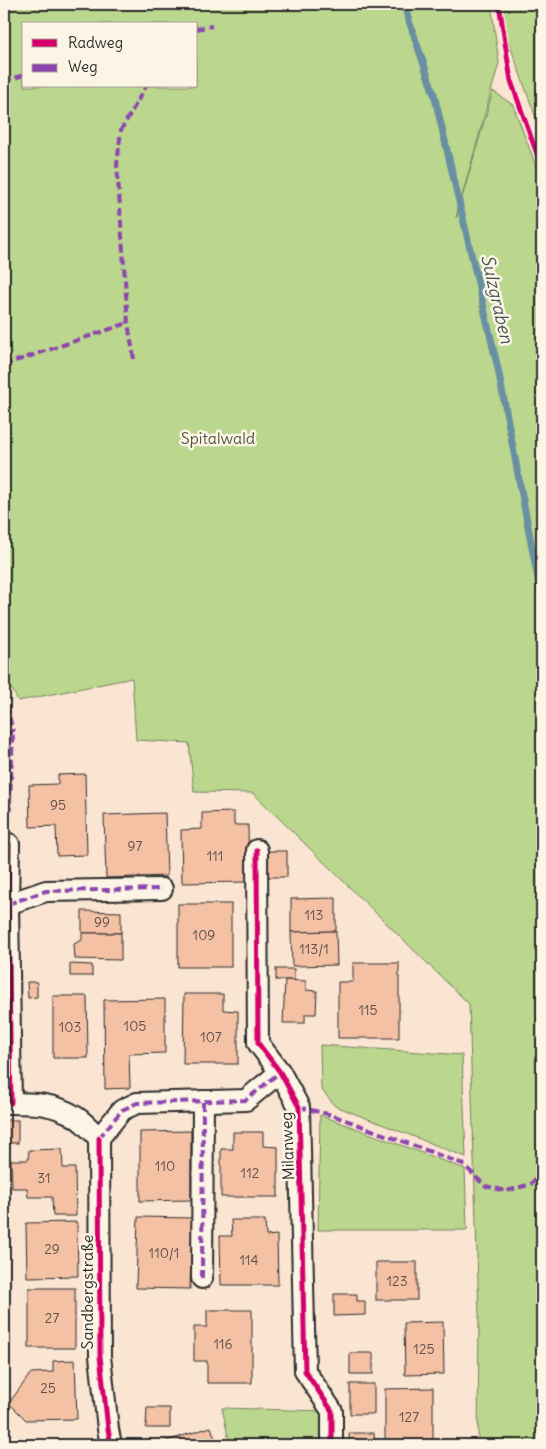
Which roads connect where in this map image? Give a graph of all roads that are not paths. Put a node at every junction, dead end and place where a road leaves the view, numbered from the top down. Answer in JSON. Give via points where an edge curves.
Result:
{"nodes":[{"id":1,"x":8,"y":844,"type":"dead end"},
{"id":2,"x":257,"y":850,"type":"dead end"},
{"id":3,"x":162,"y":889,"type":"dead end"},
{"id":4,"x":8,"y":904,"type":"junction"},
{"id":5,"x":280,"y":1072,"type":"junction"},
{"id":6,"x":203,"y":1101,"type":"junction"},
{"id":7,"x":7,"y":1103,"type":"edge"},
{"id":8,"x":99,"y":1138,"type":"junction"},
{"id":9,"x":202,"y":1278,"type":"dead end"},
{"id":10,"x":111,"y":1445,"type":"edge"},
{"id":11,"x":332,"y":1445,"type":"edge"}],
"edges":[{"from":1,"to":4,"type":"street"},
{"from":2,"to":5,"type":"street","name":"Milanweg","via":[[258,1043]]},
{"from":3,"to":4,"type":"street","via":[[46,891]]},
{"from":4,"to":7,"type":"street"},
{"from":5,"to":6,"type":"street","via":[[246,1100]]},
{"from":5,"to":11,"type":"street","name":"Milanweg","via":[[299,1107],[305,1372],[332,1411]]},
{"from":6,"to":8,"type":"street","via":[[136,1103],[122,1110]]},
{"from":6,"to":9,"type":"street"},
{"from":7,"to":8,"type":"street","via":[[54,1106],[77,1118]]},
{"from":8,"to":10,"type":"street","name":"Sandbergstraße","via":[[100,1356]]}]}
